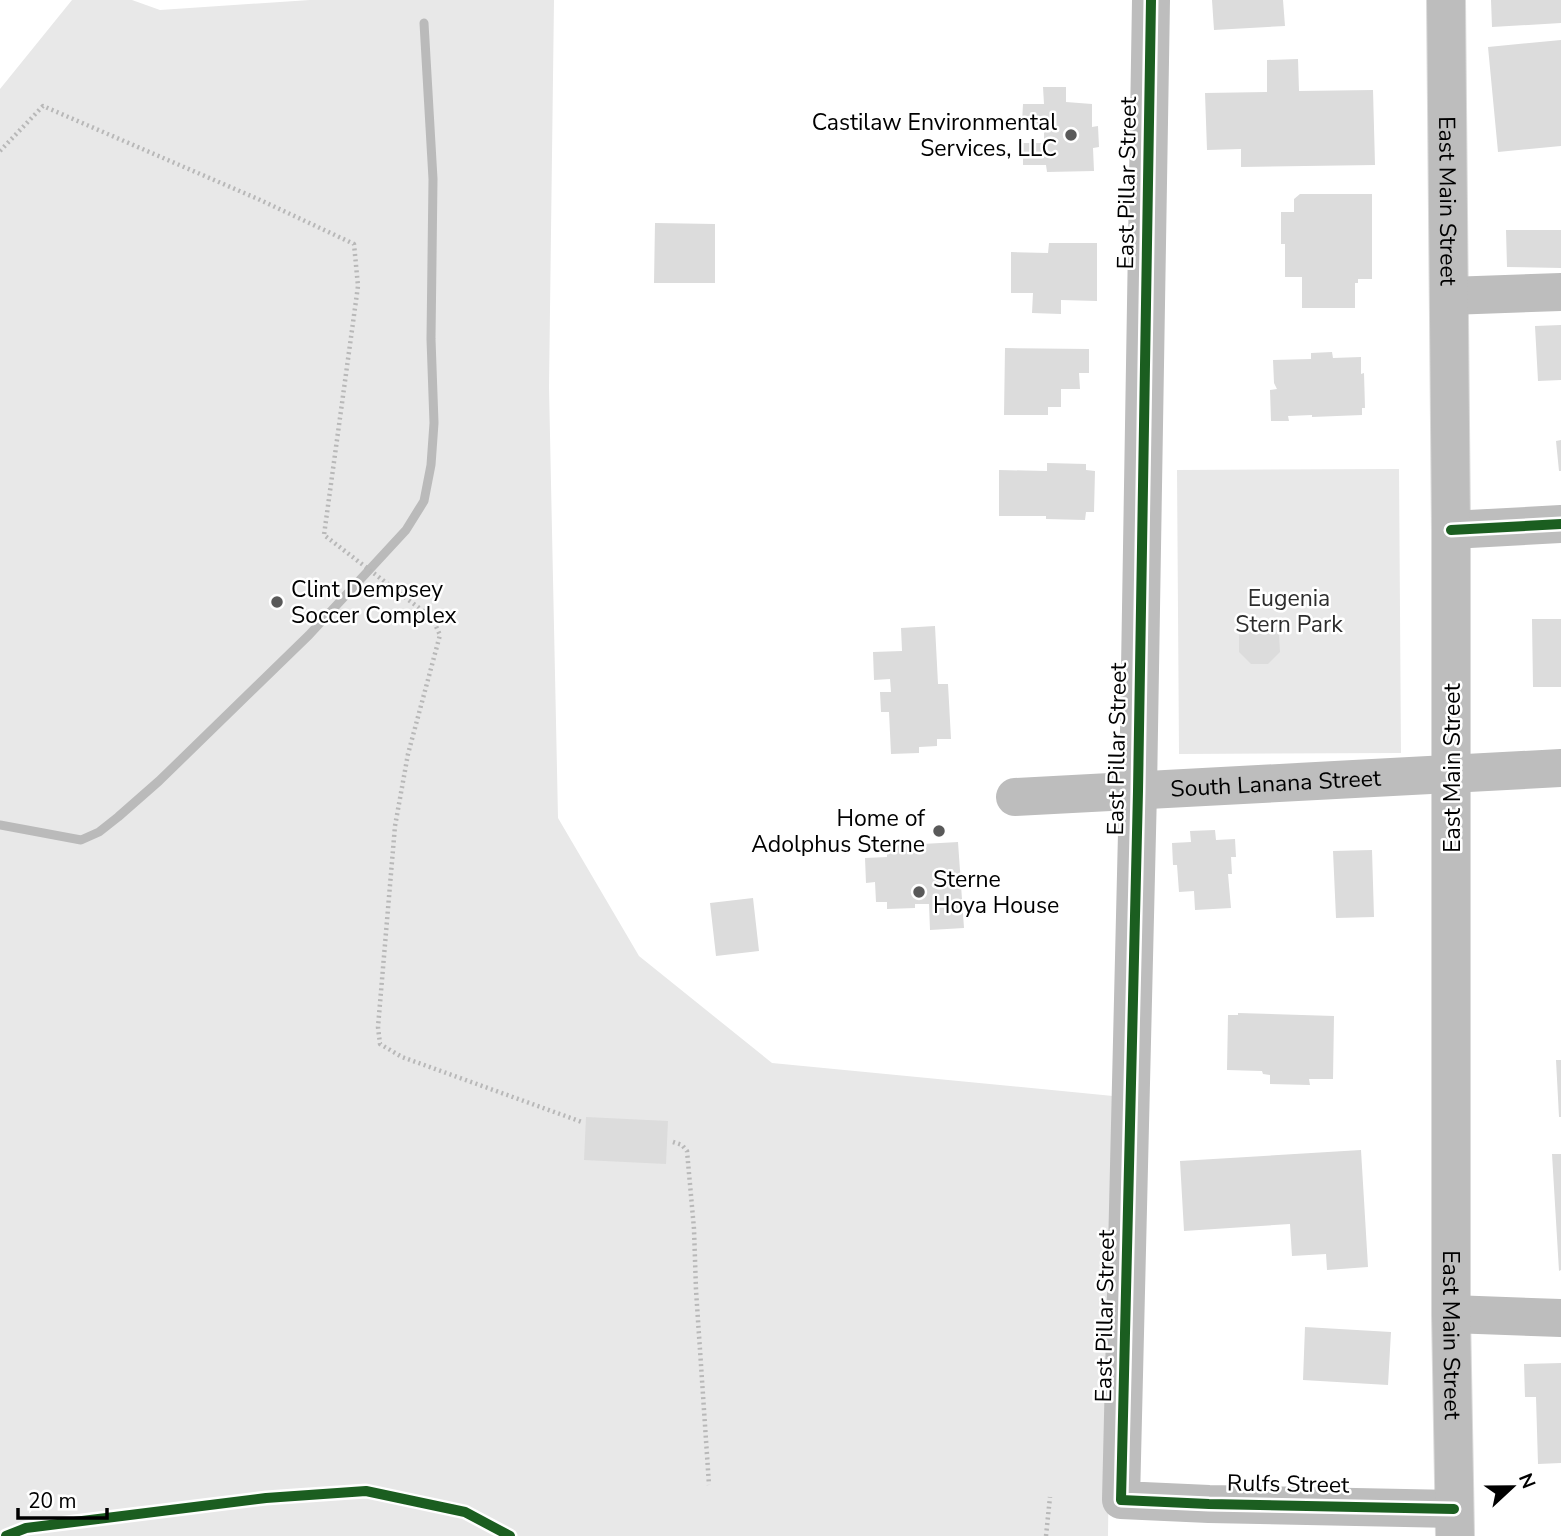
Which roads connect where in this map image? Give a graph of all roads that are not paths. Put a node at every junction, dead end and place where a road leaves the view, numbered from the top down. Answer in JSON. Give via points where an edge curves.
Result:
{"nodes":[{"id":1,"x":1151,"y":0,"type":"edge"},
{"id":2,"x":1446,"y":0,"type":"edge"},
{"id":3,"x":1561,"y":292,"type":"edge"},
{"id":4,"x":1449,"y":296,"type":"junction"},
{"id":5,"x":1561,"y":524,"type":"edge"},
{"id":6,"x":1451,"y":530,"type":"junction"},
{"id":7,"x":1561,"y":768,"type":"edge"},
{"id":8,"x":1452,"y":775,"type":"junction"},
{"id":9,"x":1138,"y":791,"type":"junction"},
{"id":10,"x":1015,"y":797,"type":"dead end"},
{"id":11,"x":1451,"y":1314,"type":"junction"},
{"id":12,"x":1561,"y":1318,"type":"edge"},
{"id":13,"x":1121,"y":1500,"type":"joint"},
{"id":14,"x":1454,"y":1522,"type":"edge"}],
"edges":[{"from":1,"to":9,"type":"street","name":"East Pillar Street"},
{"from":2,"to":4,"type":"street","name":"East Main Street"},
{"from":3,"to":4,"type":"street"},
{"from":4,"to":6,"type":"street","name":"East Main Street"},
{"from":5,"to":6,"type":"street"},
{"from":6,"to":8,"type":"street","name":"East Main Street"},
{"from":7,"to":8,"type":"street","name":"South Lanana Street"},
{"from":8,"to":9,"type":"street","name":"South Lanana Street"},
{"from":8,"to":11,"type":"street","name":"East Main Street"},
{"from":9,"to":10,"type":"street","name":"South Lanana Street"},
{"from":9,"to":13,"type":"street","name":"East Pillar Street"},
{"from":11,"to":12,"type":"street"},
{"from":11,"to":14,"type":"street","name":"East Main Street"},
{"from":13,"to":14,"type":"street","name":"Rulfs Street"}]}
